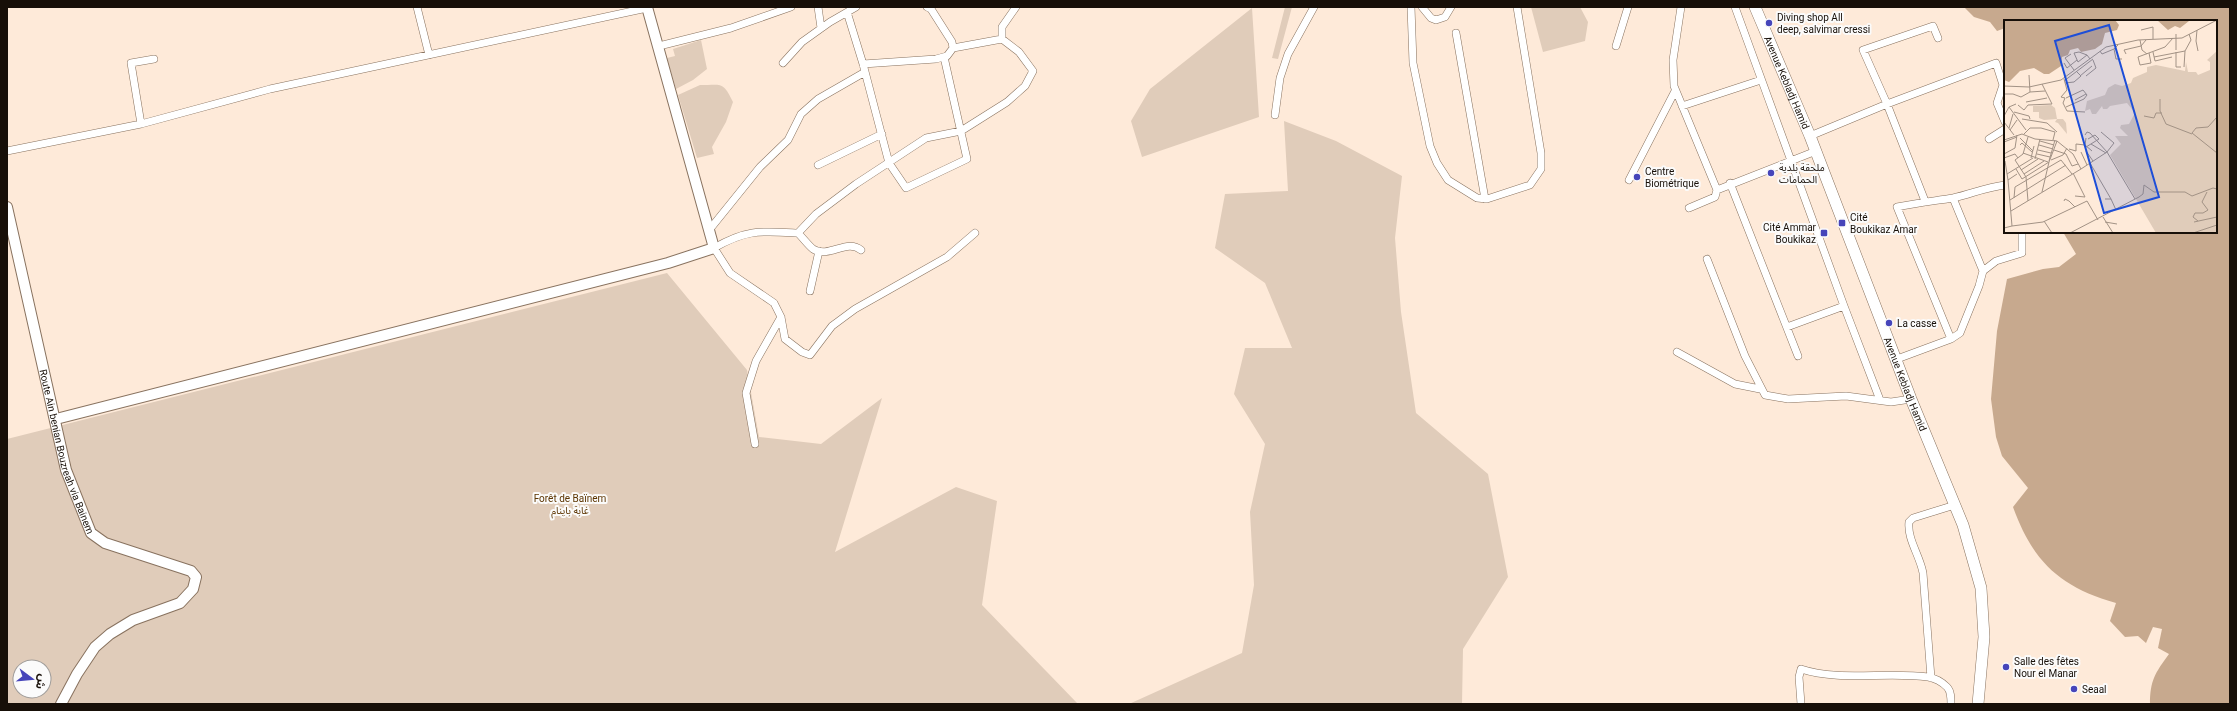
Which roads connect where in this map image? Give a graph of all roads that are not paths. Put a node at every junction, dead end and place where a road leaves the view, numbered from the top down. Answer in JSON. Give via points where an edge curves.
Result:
{"nodes":[{"id":1,"x":417,"y":7,"type":"edge"},
{"id":2,"x":791,"y":7,"type":"edge"},
{"id":3,"x":818,"y":7,"type":"edge"},
{"id":4,"x":856,"y":7,"type":"edge"},
{"id":5,"x":1016,"y":7,"type":"edge"},
{"id":6,"x":1314,"y":7,"type":"edge"},
{"id":7,"x":1411,"y":7,"type":"edge"},
{"id":8,"x":1422,"y":7,"type":"edge"},
{"id":9,"x":1451,"y":7,"type":"edge"},
{"id":10,"x":1518,"y":7,"type":"edge"},
{"id":11,"x":1628,"y":7,"type":"edge"},
{"id":12,"x":1681,"y":7,"type":"edge"},
{"id":13,"x":1735,"y":7,"type":"edge"},
{"id":14,"x":1755,"y":7,"type":"edge"},
{"id":15,"x":647,"y":8,"type":"edge"},
{"id":16,"x":930,"y":8,"type":"edge"},
{"id":17,"x":847,"y":12,"type":"junction"},
{"id":18,"x":821,"y":28,"type":"junction"},
{"id":19,"x":1456,"y":33,"type":"dead end"},
{"id":20,"x":1938,"y":38,"type":"dead end"},
{"id":21,"x":1002,"y":39,"type":"junction"},
{"id":22,"x":659,"y":46,"type":"junction"},
{"id":23,"x":1616,"y":46,"type":"dead end"},
{"id":24,"x":953,"y":48,"type":"junction"},
{"id":25,"x":429,"y":55,"type":"junction"},
{"id":26,"x":944,"y":57,"type":"junction"},
{"id":27,"x":154,"y":59,"type":"dead end"},
{"id":28,"x":783,"y":63,"type":"dead end"},
{"id":29,"x":864,"y":64,"type":"junction"},
{"id":30,"x":866,"y":72,"type":"junction"},
{"id":31,"x":1760,"y":80,"type":"junction"},
{"id":32,"x":1675,"y":91,"type":"junction"},
{"id":33,"x":1887,"y":104,"type":"junction"},
{"id":34,"x":1682,"y":106,"type":"junction"},
{"id":35,"x":1275,"y":115,"type":"dead end"},
{"id":36,"x":2004,"y":120,"type":"edge"},
{"id":37,"x":141,"y":124,"type":"junction"},
{"id":38,"x":961,"y":131,"type":"junction"},
{"id":39,"x":2004,"y":131,"type":"edge"},
{"id":40,"x":882,"y":134,"type":"junction"},
{"id":41,"x":1810,"y":136,"type":"junction"},
{"id":42,"x":1989,"y":139,"type":"dead end"},
{"id":43,"x":7,"y":151,"type":"edge"},
{"id":44,"x":1816,"y":151,"type":"junction"},
{"id":45,"x":1792,"y":160,"type":"junction"},
{"id":46,"x":889,"y":163,"type":"junction"},
{"id":47,"x":818,"y":165,"type":"dead end"},
{"id":48,"x":1629,"y":180,"type":"dead end"},
{"id":49,"x":1730,"y":183,"type":"junction"},
{"id":50,"x":2004,"y":185,"type":"edge"},
{"id":51,"x":1717,"y":190,"type":"junction"},
{"id":52,"x":1953,"y":198,"type":"junction"},
{"id":53,"x":1485,"y":199,"type":"junction"},
{"id":54,"x":1924,"y":201,"type":"junction"},
{"id":55,"x":7,"y":207,"type":"edge"},
{"id":56,"x":1689,"y":208,"type":"dead end"},
{"id":57,"x":710,"y":229,"type":"junction"},
{"id":58,"x":798,"y":233,"type":"junction"},
{"id":59,"x":975,"y":233,"type":"dead end"},
{"id":60,"x":2022,"y":233,"type":"edge"},
{"id":61,"x":714,"y":248,"type":"junction"},
{"id":62,"x":819,"y":250,"type":"junction"},
{"id":63,"x":861,"y":250,"type":"dead end"},
{"id":64,"x":1706,"y":258,"type":"dead end"},
{"id":65,"x":1983,"y":271,"type":"junction"},
{"id":66,"x":810,"y":291,"type":"dead end"},
{"id":67,"x":1844,"y":306,"type":"junction"},
{"id":68,"x":781,"y":317,"type":"junction"},
{"id":69,"x":1787,"y":327,"type":"junction"},
{"id":70,"x":1951,"y":339,"type":"junction"},
{"id":71,"x":1676,"y":352,"type":"dead end"},
{"id":72,"x":1798,"y":356,"type":"dead end"},
{"id":73,"x":1897,"y":359,"type":"junction"},
{"id":74,"x":1760,"y":390,"type":"junction"},
{"id":75,"x":1911,"y":399,"type":"junction"},
{"id":76,"x":1880,"y":400,"type":"junction"},
{"id":77,"x":56,"y":419,"type":"junction"},
{"id":78,"x":755,"y":444,"type":"dead end"},
{"id":79,"x":1955,"y":505,"type":"junction"},
{"id":80,"x":1931,"y":678,"type":"junction"},
{"id":81,"x":61,"y":704,"type":"edge"},
{"id":82,"x":1801,"y":704,"type":"edge"},
{"id":83,"x":1951,"y":704,"type":"edge"},
{"id":84,"x":1978,"y":704,"type":"edge"}],
"edges":[{"from":1,"to":25,"type":"street"},
{"from":2,"to":22,"type":"street","via":[[731,28]]},
{"from":3,"to":18,"type":"street"},
{"from":4,"to":17,"type":"street"},
{"from":5,"to":21,"type":"street","via":[[1002,27]]},
{"from":6,"to":35,"type":"street","via":[[1288,54],[1280,78]]},
{"from":7,"to":53,"type":"street","via":[[1414,63],[1430,146],[1437,164],[1448,180],[1477,198]]},
{"from":8,"to":9,"type":"street","via":[[1436,20],[1445,17]]},
{"from":10,"to":53,"type":"street","via":[[1541,153],[1541,169],[1530,185]]},
{"from":11,"to":23,"type":"street"},
{"from":12,"to":32,"type":"street","via":[[1673,60]]},
{"from":13,"to":31,"type":"street"},
{"from":14,"to":41,"type":"main road","name":"Avenue Kebladj Hamid"},
{"from":15,"to":22,"type":"street"},
{"from":15,"to":25,"type":"street"},
{"from":16,"to":24,"type":"street","via":[[952,42]]},
{"from":17,"to":18,"type":"street"},
{"from":17,"to":29,"type":"street"},
{"from":18,"to":28,"type":"street","via":[[802,42]]},
{"from":19,"to":53,"type":"street"},
{"from":20,"to":33,"type":"street","via":[[1933,26],[1863,50]]},
{"from":21,"to":24,"type":"street"},
{"from":21,"to":38,"type":"street","via":[[1019,52],[1033,71],[1025,86],[1007,102]]},
{"from":22,"to":57,"type":"street"},
{"from":24,"to":26,"type":"street"},
{"from":25,"to":37,"type":"street","via":[[270,89]]},
{"from":26,"to":29,"type":"street"},
{"from":26,"to":38,"type":"street"},
{"from":27,"to":37,"type":"street","via":[[131,63]]},
{"from":29,"to":30,"type":"street"},
{"from":30,"to":40,"type":"street"},
{"from":30,"to":57,"type":"street","via":[[818,99],[801,114],[788,140],[760,167]]},
{"from":31,"to":34,"type":"street"},
{"from":31,"to":45,"type":"street"},
{"from":32,"to":34,"type":"street"},
{"from":32,"to":48,"type":"street"},
{"from":33,"to":36,"type":"street","via":[[1996,63],[2003,85],[1997,103]]},
{"from":33,"to":41,"type":"street"},
{"from":33,"to":54,"type":"street"},
{"from":34,"to":51,"type":"street"},
{"from":37,"to":43,"type":"street"},
{"from":38,"to":46,"type":"street","via":[[926,138]]},
{"from":38,"to":46,"type":"street","via":[[967,159],[906,188]]},
{"from":39,"to":42,"type":"street"},
{"from":40,"to":46,"type":"street"},
{"from":40,"to":47,"type":"street"},
{"from":41,"to":44,"type":"main road","name":"Avenue Kebladj Hamid"},
{"from":44,"to":45,"type":"street"},
{"from":44,"to":73,"type":"main road","name":"Avenue Kebladj Hamid"},
{"from":45,"to":49,"type":"street"},
{"from":45,"to":67,"type":"street"},
{"from":46,"to":58,"type":"street","via":[[816,214]]},
{"from":49,"to":51,"type":"street"},
{"from":49,"to":69,"type":"street"},
{"from":50,"to":52,"type":"street","via":[[1992,186]]},
{"from":51,"to":56,"type":"street","via":[[1714,197]]},
{"from":52,"to":54,"type":"street"},
{"from":52,"to":65,"type":"street"},
{"from":54,"to":70,"type":"street","via":[[1897,207]]},
{"from":55,"to":77,"type":"street","name":"Route Ain benian Bouzreah via Bainem"},
{"from":57,"to":61,"type":"street"},
{"from":58,"to":61,"type":"street","via":[[754,231],[734,236]]},
{"from":58,"to":62,"type":"street","via":[[814,249]]},
{"from":59,"to":68,"type":"street","via":[[947,257],[832,326],[810,355],[785,339]]},
{"from":60,"to":65,"type":"street","via":[[2022,252],[1996,261]]},
{"from":61,"to":68,"type":"street","via":[[730,273],[774,303]]},
{"from":61,"to":77,"type":"street","via":[[668,263]]},
{"from":62,"to":63,"type":"street","via":[[825,252],[856,246]]},
{"from":62,"to":66,"type":"street"},
{"from":64,"to":74,"type":"street"},
{"from":65,"to":70,"type":"street","via":[[1960,333]]},
{"from":67,"to":69,"type":"street"},
{"from":67,"to":76,"type":"street"},
{"from":68,"to":78,"type":"street","via":[[756,361],[746,393]]},
{"from":69,"to":72,"type":"street"},
{"from":70,"to":73,"type":"street"},
{"from":71,"to":74,"type":"street","via":[[1735,384]]},
{"from":73,"to":75,"type":"main road","name":"Avenue Kebladj Hamid"},
{"from":74,"to":76,"type":"street","via":[[1774,398],[1846,396]]},
{"from":75,"to":76,"type":"street","via":[[1891,402]]},
{"from":75,"to":79,"type":"main road","name":"Avenue Kebladj Hamid"},
{"from":77,"to":81,"type":"street","name":"Route Ain benian Bouzreah via Bainem","via":[[66,470],[91,533],[105,544],[191,571],[196,577],[193,589],[180,603],[133,620],[110,634],[96,647],[77,674]]},
{"from":79,"to":80,"type":"street","via":[[1914,518],[1909,522],[1911,540],[1921,559],[1923,573]]},
{"from":79,"to":84,"type":"main road","name":"Avenue Kebladj Hamid","via":[[1964,525],[1981,588],[1984,637]]},
{"from":80,"to":82,"type":"street","via":[[1810,672],[1801,669]]},
{"from":80,"to":83,"type":"street","via":[[1947,687]]}]}
